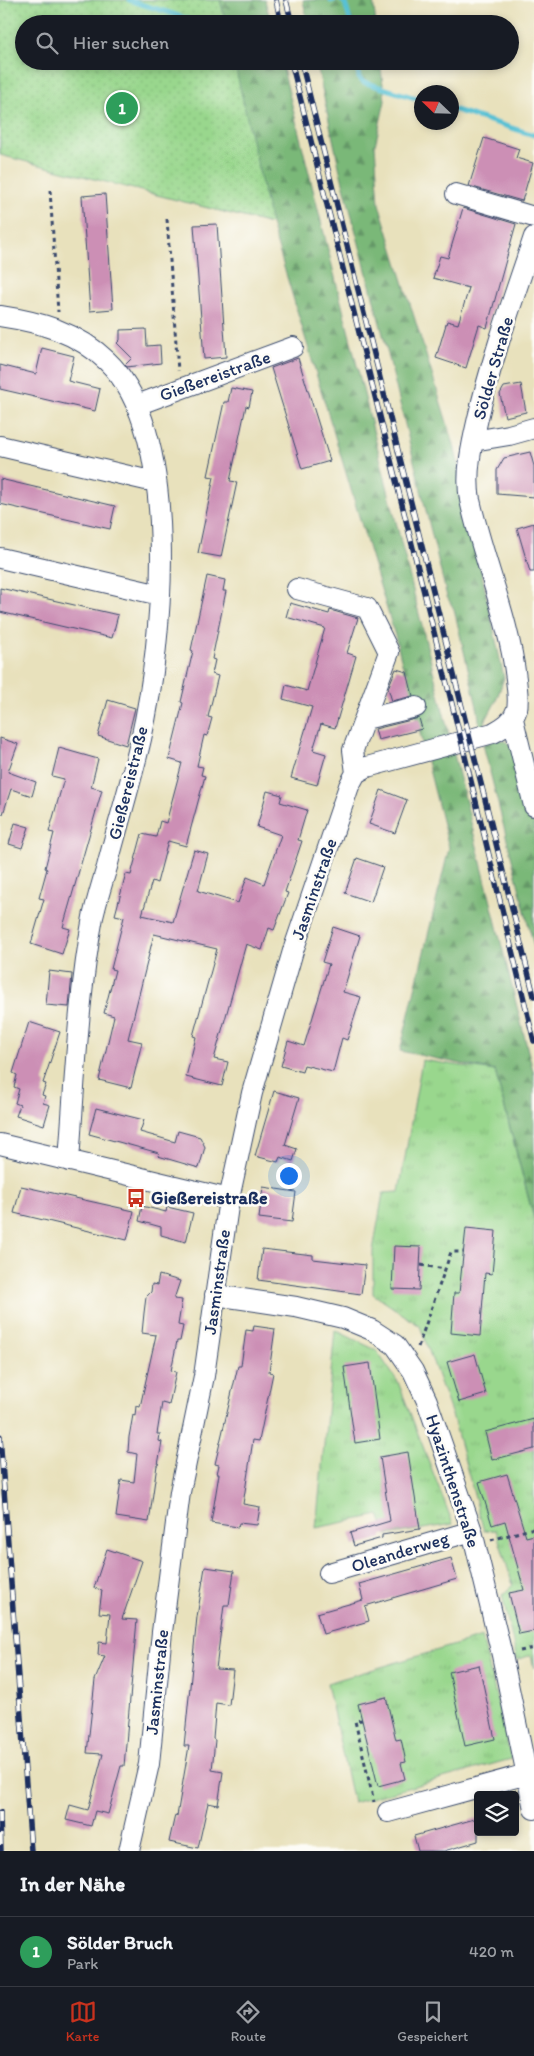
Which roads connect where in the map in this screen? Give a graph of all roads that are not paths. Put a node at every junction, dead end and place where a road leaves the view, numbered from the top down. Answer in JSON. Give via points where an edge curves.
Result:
{"nodes":[{"id":1,"x":456,"y":194,"type":"dead end"},
{"id":2,"x":534,"y":217,"type":"edge"},
{"id":3,"x":534,"y":237,"type":"edge"},
{"id":4,"x":0,"y":316,"type":"edge"},
{"id":5,"x":293,"y":347,"type":"dead end"},
{"id":6,"x":137,"y":405,"type":"junction"},
{"id":7,"x":534,"y":428,"type":"edge"},
{"id":8,"x":473,"y":441,"type":"junction"},
{"id":9,"x":0,"y":446,"type":"edge"},
{"id":10,"x":155,"y":480,"type":"junction"},
{"id":11,"x":0,"y":558,"type":"edge"},
{"id":12,"x":297,"y":589,"type":"dead end"},
{"id":13,"x":160,"y":596,"type":"junction"},
{"id":14,"x":416,"y":707,"type":"dead end"},
{"id":15,"x":365,"y":719,"type":"junction"},
{"id":16,"x":513,"y":719,"type":"junction"},
{"id":17,"x":356,"y":773,"type":"junction"},
{"id":18,"x":534,"y":806,"type":"edge"},
{"id":19,"x":0,"y":1144,"type":"edge"},
{"id":20,"x":69,"y":1161,"type":"junction"},
{"id":21,"x":229,"y":1199,"type":"junction"},
{"id":22,"x":215,"y":1295,"type":"junction"},
{"id":23,"x":473,"y":1538,"type":"junction"},
{"id":24,"x":329,"y":1574,"type":"dead end"},
{"id":25,"x":528,"y":1774,"type":"junction"},
{"id":26,"x":534,"y":1809,"type":"edge"},
{"id":27,"x":388,"y":1812,"type":"road end"},
{"id":28,"x":129,"y":1851,"type":"edge"}],
"edges":[{"from":1,"to":2,"type":"street"},
{"from":3,"to":8,"type":"street","name":"Sölder Straße","via":[[489,375]]},
{"from":4,"to":6,"type":"street","name":"Gießereistraße","via":[[43,324],[73,336],[108,362]]},
{"from":5,"to":6,"type":"street","name":"Gießereistraße"},
{"from":6,"to":10,"type":"street","name":"Gießereistraße","via":[[149,441]]},
{"from":7,"to":8,"type":"street"},
{"from":8,"to":16,"type":"street","via":[[468,472],[470,498],[515,666],[518,694]]},
{"from":9,"to":10,"type":"street"},
{"from":10,"to":13,"type":"street","name":"Gießereistraße","via":[[160,520]]},
{"from":11,"to":13,"type":"street"},
{"from":12,"to":15,"type":"street","via":[[367,608],[389,652]]},
{"from":13,"to":20,"type":"street","name":"Gießereistraße","via":[[150,694],[141,739],[94,916],[79,1015]]},
{"from":14,"to":15,"type":"street"},
{"from":15,"to":17,"type":"street","via":[[353,750]]},
{"from":16,"to":17,"type":"street","via":[[494,732],[376,764]]},
{"from":16,"to":18,"type":"street"},
{"from":17,"to":21,"type":"street","name":"Jasminstraße","via":[[292,952],[252,1093]]},
{"from":19,"to":20,"type":"street"},
{"from":20,"to":21,"type":"street"},
{"from":21,"to":22,"type":"street","name":"Jasminstraße"},
{"from":22,"to":23,"type":"street","name":"Hyazinthenstraße","via":[[296,1307],[343,1318],[372,1330],[395,1345],[411,1368],[426,1401]]},
{"from":22,"to":28,"type":"street","name":"Jasminstraße","via":[[204,1376],[180,1492],[149,1764]]},
{"from":23,"to":24,"type":"street","name":"Oleanderweg"},
{"from":23,"to":25,"type":"street","name":"Hyazinthenstraße"},
{"from":25,"to":26,"type":"street","name":"Hyazinthenstraße"},
{"from":25,"to":27,"type":"street"}]}
